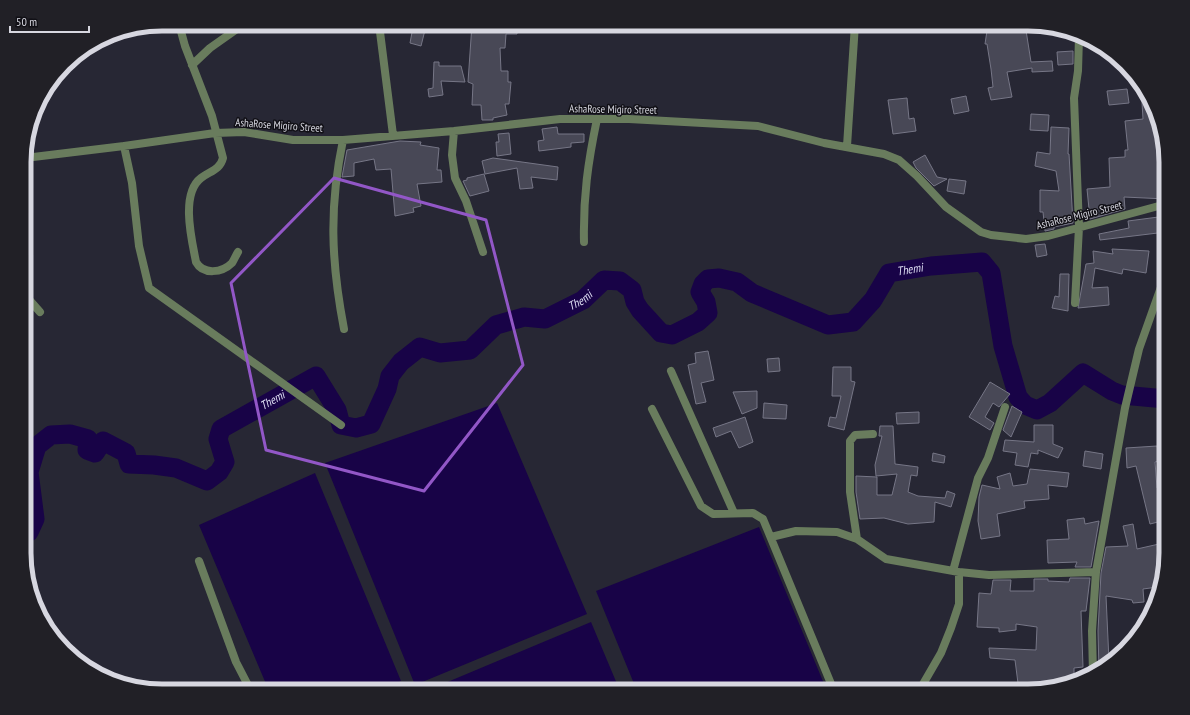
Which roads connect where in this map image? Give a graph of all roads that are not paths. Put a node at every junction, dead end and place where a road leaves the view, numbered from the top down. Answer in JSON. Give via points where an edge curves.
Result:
{"nodes":[{"id":1,"x":181,"y":31,"type":"edge"},
{"id":2,"x":234,"y":31,"type":"edge"},
{"id":3,"x":380,"y":31,"type":"edge"},
{"id":4,"x":854,"y":31,"type":"edge"},
{"id":5,"x":1079,"y":41,"type":"edge"},
{"id":6,"x":192,"y":65,"type":"junction"},
{"id":7,"x":597,"y":119,"type":"junction"},
{"id":8,"x":454,"y":131,"type":"junction"},
{"id":9,"x":215,"y":133,"type":"junction"},
{"id":10,"x":394,"y":135,"type":"junction"},
{"id":11,"x":343,"y":140,"type":"junction"},
{"id":12,"x":124,"y":146,"type":"junction"},
{"id":13,"x":847,"y":146,"type":"junction"},
{"id":14,"x":31,"y":157,"type":"edge"},
{"id":15,"x":1159,"y":206,"type":"edge"},
{"id":16,"x":1078,"y":227,"type":"junction"},
{"id":17,"x":584,"y":242,"type":"dead end"},
{"id":18,"x":238,"y":252,"type":"dead end"},
{"id":19,"x":483,"y":252,"type":"dead end"},
{"id":20,"x":1159,"y":289,"type":"edge"},
{"id":21,"x":31,"y":302,"type":"edge"},
{"id":22,"x":1075,"y":303,"type":"dead end"},
{"id":23,"x":40,"y":312,"type":"dead end"},
{"id":24,"x":344,"y":329,"type":"dead end"},
{"id":25,"x":671,"y":371,"type":"dead end"},
{"id":26,"x":1005,"y":407,"type":"dead end"},
{"id":27,"x":652,"y":410,"type":"dead end"},
{"id":28,"x":341,"y":425,"type":"dead end"},
{"id":29,"x":873,"y":434,"type":"dead end"},
{"id":30,"x":734,"y":513,"type":"junction"},
{"id":31,"x":771,"y":537,"type":"junction"},
{"id":32,"x":857,"y":539,"type":"junction"},
{"id":33,"x":199,"y":561,"type":"dead end"},
{"id":34,"x":956,"y":572,"type":"junction"},
{"id":35,"x":1096,"y":572,"type":"junction"},
{"id":36,"x":1093,"y":667,"type":"edge"},
{"id":37,"x":247,"y":684,"type":"edge"},
{"id":38,"x":831,"y":684,"type":"edge"},
{"id":39,"x":923,"y":684,"type":"edge"}],
"edges":[{"from":1,"to":6,"type":"street"},
{"from":2,"to":6,"type":"street"},
{"from":3,"to":10,"type":"street"},
{"from":4,"to":13,"type":"street"},
{"from":5,"to":16,"type":"street","via":[[1074,98]]},
{"from":6,"to":9,"type":"street","via":[[212,116]]},
{"from":7,"to":8,"type":"street","name":"AshaRose Migiro Street","via":[[538,120]]},
{"from":7,"to":13,"type":"street","name":"AshaRose Migiro Street","via":[[758,126]]},
{"from":7,"to":17,"type":"street","via":[[586,176]]},
{"from":8,"to":10,"type":"street","name":"AshaRose Migiro Street"},
{"from":8,"to":19,"type":"street","via":[[452,155],[455,178],[466,201]]},
{"from":9,"to":11,"type":"street","name":"AshaRose Migiro Street","via":[[244,132],[292,140]]},
{"from":9,"to":12,"type":"street","name":"AshaRose Migiro Street"},
{"from":9,"to":18,"type":"street","via":[[223,158],[218,168],[199,179],[193,188],[190,202],[189,219],[196,262],[205,271],[214,271],[232,263]]},
{"from":10,"to":11,"type":"street","name":"AshaRose Migiro Street"},
{"from":11,"to":24,"type":"street","via":[[332,222],[336,281]]},
{"from":12,"to":14,"type":"street","name":"AshaRose Migiro Street"},
{"from":12,"to":28,"type":"street","via":[[132,183],[139,246],[149,288]]},
{"from":13,"to":16,"type":"street","name":"AshaRose Migiro Street","via":[[899,160],[946,207],[982,232],[1026,239],[1048,236]]},
{"from":15,"to":16,"type":"street","name":"AshaRose Migiro Street"},
{"from":16,"to":22,"type":"street"},
{"from":20,"to":35,"type":"street","via":[[1131,378]]},
{"from":21,"to":23,"type":"street"},
{"from":25,"to":30,"type":"street"},
{"from":26,"to":34,"type":"street","via":[[988,458],[978,478]]},
{"from":27,"to":30,"type":"street","via":[[701,506],[713,514]]},
{"from":29,"to":32,"type":"street","via":[[855,435],[850,441],[850,492]]},
{"from":30,"to":31,"type":"street","via":[[749,512],[758,515],[763,519]]},
{"from":31,"to":32,"type":"street","via":[[796,531],[816,531],[838,532]]},
{"from":31,"to":38,"type":"street"},
{"from":32,"to":34,"type":"street","via":[[886,560]]},
{"from":33,"to":37,"type":"street","via":[[236,662]]},
{"from":34,"to":35,"type":"street","via":[[989,575]]},
{"from":34,"to":39,"type":"street","via":[[959,604],[941,653]]},
{"from":35,"to":36,"type":"street","via":[[1092,630]]}]}
